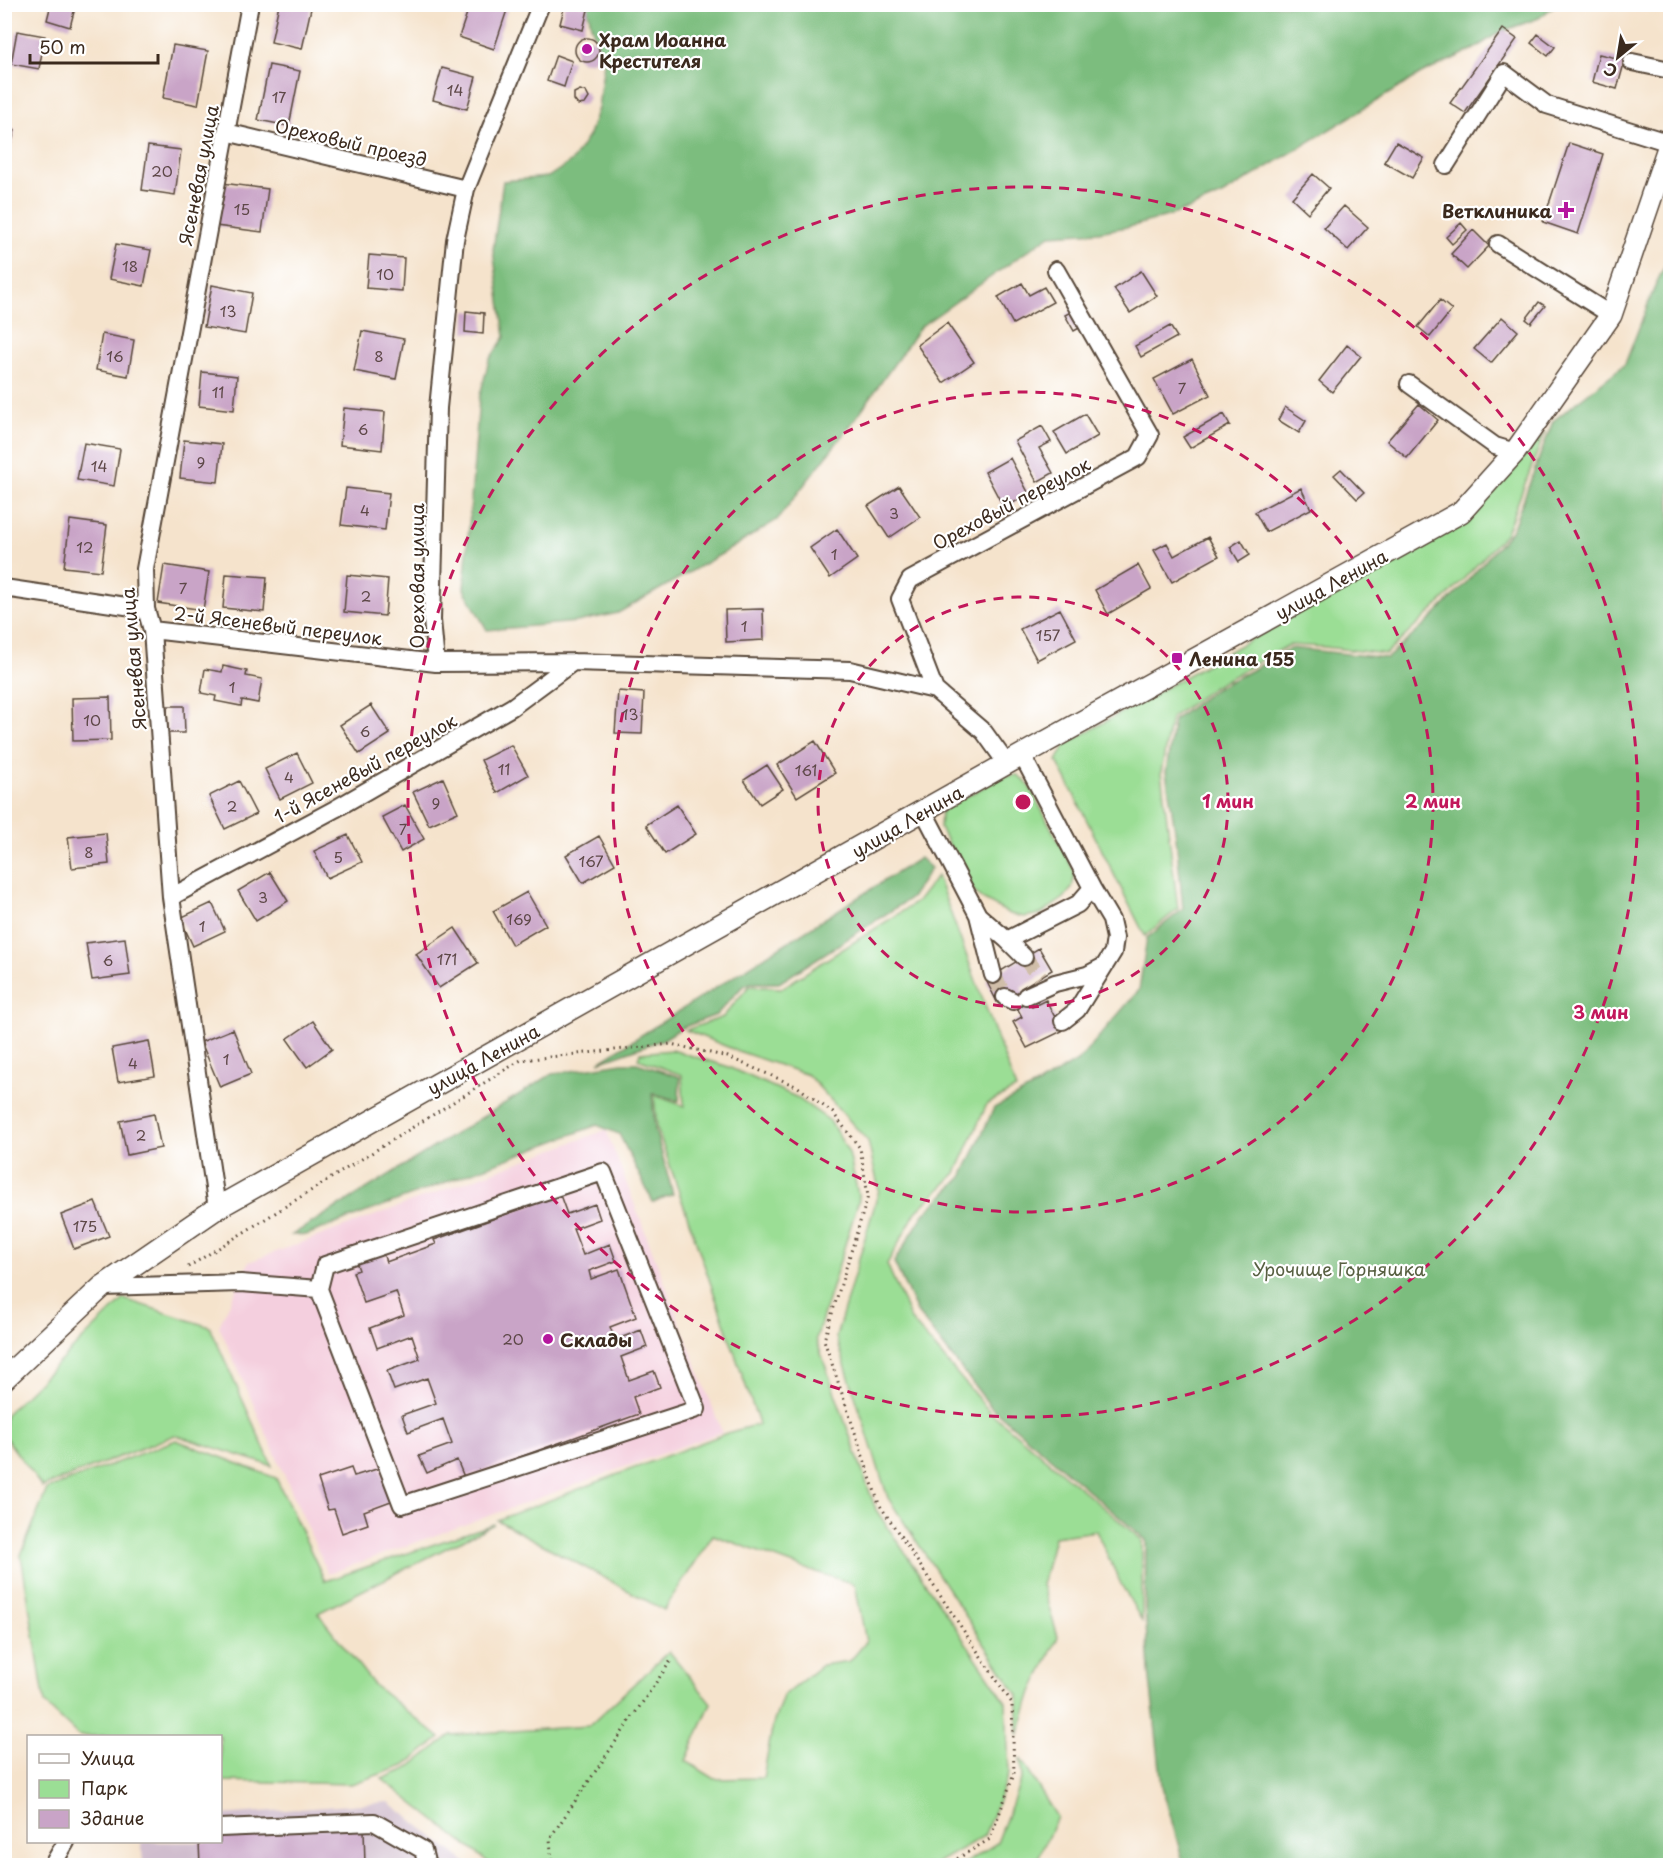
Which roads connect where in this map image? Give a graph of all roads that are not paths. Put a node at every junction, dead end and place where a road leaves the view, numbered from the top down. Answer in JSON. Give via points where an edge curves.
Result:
{"nodes":[{"id":1,"x":250,"y":4,"type":"edge"},
{"id":2,"x":541,"y":4,"type":"edge"},
{"id":3,"x":1632,"y":62,"type":"dead end"},
{"id":4,"x":1671,"y":70,"type":"edge"},
{"id":5,"x":226,"y":132,"type":"junction"},
{"id":6,"x":1670,"y":142,"type":"edge"},
{"id":7,"x":1446,"y":165,"type":"dead end"},
{"id":8,"x":466,"y":189,"type":"junction"},
{"id":9,"x":1498,"y":244,"type":"dead end"},
{"id":10,"x":1056,"y":270,"type":"dead end"},
{"id":11,"x":1611,"y":315,"type":"junction"},
{"id":12,"x":1409,"y":384,"type":"dead end"},
{"id":13,"x":1515,"y":452,"type":"junction"},
{"id":14,"x":4,"y":588,"type":"edge"},
{"id":15,"x":146,"y":609,"type":"junction"},
{"id":16,"x":152,"y":630,"type":"junction"},
{"id":17,"x":573,"y":662,"type":"junction"},
{"id":18,"x":436,"y":663,"type":"junction"},
{"id":19,"x":935,"y":690,"type":"junction"},
{"id":20,"x":1014,"y":760,"type":"junction"},
{"id":21,"x":924,"y":812,"type":"junction"},
{"id":22,"x":1092,"y":888,"type":"junction"},
{"id":23,"x":171,"y":897,"type":"junction"},
{"id":24,"x":978,"y":915,"type":"junction"},
{"id":25,"x":1007,"y":940,"type":"junction"},
{"id":26,"x":1024,"y":957,"type":"tunnel mouth"},
{"id":27,"x":1105,"y":966,"type":"junction"},
{"id":28,"x":993,"y":975,"type":"tunnel mouth"},
{"id":29,"x":1015,"y":998,"type":"dead end"},
{"id":30,"x":1063,"y":1021,"type":"dead end"},
{"id":31,"x":217,"y":1208,"type":"junction"},
{"id":32,"x":102,"y":1287,"type":"junction"},
{"id":33,"x":319,"y":1289,"type":"junction"},
{"id":34,"x":4,"y":1379,"type":"edge"},
{"id":35,"x":222,"y":1828,"type":"edge"},
{"id":36,"x":65,"y":1843,"type":"edge"},
{"id":37,"x":52,"y":1866,"type":"edge"},
{"id":38,"x":427,"y":1866,"type":"edge"}],
"edges":[{"from":1,"to":5,"type":"street","name":"Ясеневая улица"},
{"from":2,"to":8,"type":"street","name":"Ореховая улица"},
{"from":3,"to":4,"type":"street"},
{"from":5,"to":8,"type":"street","name":"Ореховый проезд"},
{"from":5,"to":15,"type":"street","name":"Ясеневая улица","via":[[145,569]]},
{"from":6,"to":7,"type":"street","via":[[1547,105],[1504,73]]},
{"from":6,"to":11,"type":"main road","name":"улица Ленина"},
{"from":8,"to":18,"type":"street","name":"Ореховая улица","via":[[455,240],[438,408],[432,621]]},
{"from":9,"to":11,"type":"street"},
{"from":10,"to":19,"type":"street","name":"Ореховый переулок","via":[[1150,435],[1138,457],[910,580],[900,599]]},
{"from":11,"to":13,"type":"main road","name":"улица Ленина"},
{"from":12,"to":13,"type":"street","via":[[1495,446]]},
{"from":13,"to":20,"type":"main road","name":"улица Ленина","via":[[1461,512]]},
{"from":14,"to":15,"type":"street"},
{"from":15,"to":16,"type":"street","name":"Ясеневая улица"},
{"from":16,"to":18,"type":"street","name":"2-й Ясеневый переулок"},
{"from":16,"to":23,"type":"street","name":"Ясеневая улица"},
{"from":17,"to":18,"type":"street","name":"Ореховая улица"},
{"from":17,"to":19,"type":"street","name":"Ореховая улица","via":[[850,670]]},
{"from":17,"to":23,"type":"street","name":"1-й Ясеневый переулок","via":[[512,707]]},
{"from":19,"to":20,"type":"street","name":"Ореховый переулок"},
{"from":20,"to":21,"type":"main road","name":"улица Ленина"},
{"from":20,"to":22,"type":"street","name":"Ореховый переулок"},
{"from":21,"to":24,"type":"street"},
{"from":21,"to":31,"type":"main road","name":"улица Ленина"},
{"from":22,"to":25,"type":"street","via":[[1078,903]]},
{"from":22,"to":27,"type":"street","name":"Ореховый переулок","via":[[1111,920],[1113,952]]},
{"from":23,"to":31,"type":"street","name":"Ясеневая улица"},
{"from":24,"to":25,"type":"street"},
{"from":24,"to":28,"type":"street"},
{"from":25,"to":26,"type":"street"},
{"from":27,"to":29,"type":"street","via":[[1088,975],[1047,980]]},
{"from":27,"to":30,"type":"street","name":"Ореховый переулок","via":[[1077,1010]]},
{"from":31,"to":32,"type":"main road","name":"улица Ленина"},
{"from":32,"to":33,"type":"street","via":[[241,1283]]},
{"from":32,"to":34,"type":"main road","name":"улица Ленина"},
{"from":33,"to":33,"type":"street","via":[[402,1505],[698,1409],[603,1172],[325,1265]]},
{"from":35,"to":38,"type":"street","via":[[374,1822],[423,1850]]},
{"from":36,"to":37,"type":"street"}]}
